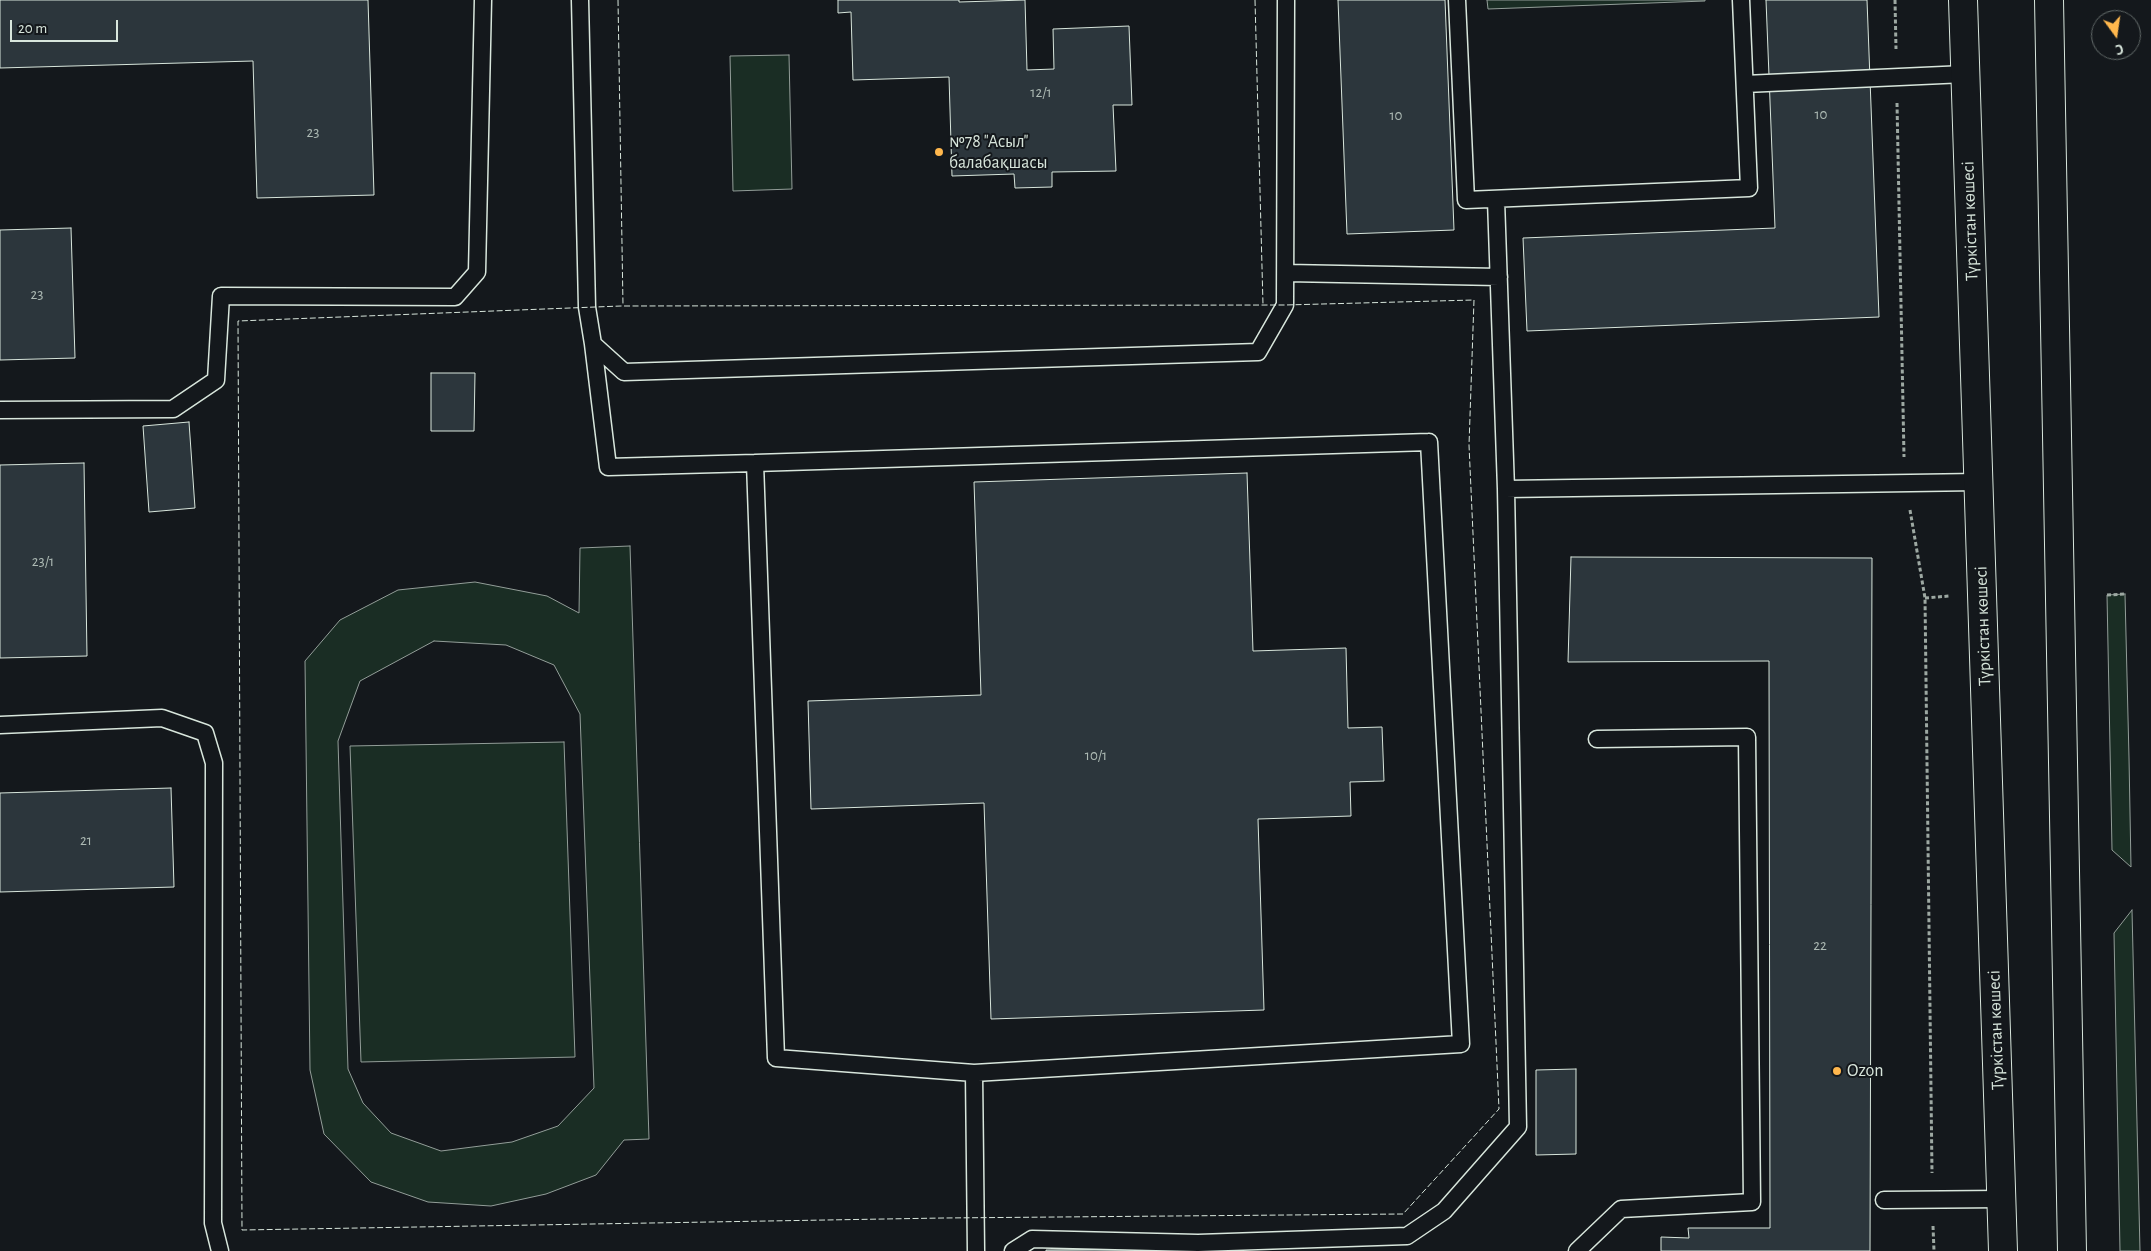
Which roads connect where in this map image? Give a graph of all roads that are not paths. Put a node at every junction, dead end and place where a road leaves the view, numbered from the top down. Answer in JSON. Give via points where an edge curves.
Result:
{"nodes":[{"id":1,"x":483,"y":0,"type":"edge"},
{"id":2,"x":580,"y":0,"type":"edge"},
{"id":3,"x":1286,"y":0,"type":"edge"},
{"id":4,"x":1457,"y":0,"type":"edge"},
{"id":5,"x":1741,"y":0,"type":"edge"},
{"id":6,"x":1963,"y":0,"type":"edge"},
{"id":7,"x":2049,"y":0,"type":"edge"},
{"id":8,"x":1965,"y":74,"type":"junction"},
{"id":9,"x":1745,"y":84,"type":"junction"},
{"id":10,"x":1496,"y":200,"type":"junction"},
{"id":11,"x":1287,"y":273,"type":"junction"},
{"id":12,"x":1498,"y":277,"type":"junction"},
{"id":13,"x":593,"y":344,"type":"junction"},
{"id":14,"x":0,"y":410,"type":"edge"},
{"id":15,"x":756,"y":463,"type":"junction"},
{"id":16,"x":1978,"y":482,"type":"junction"},
{"id":17,"x":1506,"y":489,"type":"junction"},
{"id":18,"x":0,"y":725,"type":"edge"},
{"id":19,"x":1597,"y":739,"type":"dead end"},
{"id":20,"x":974,"y":1073,"type":"junction"},
{"id":21,"x":2002,"y":1199,"type":"junction"},
{"id":22,"x":1884,"y":1200,"type":"dead end"},
{"id":23,"x":1198,"y":1247,"type":"edge"},
{"id":24,"x":220,"y":1251,"type":"edge"},
{"id":25,"x":976,"y":1251,"type":"edge"},
{"id":26,"x":1014,"y":1251,"type":"edge"},
{"id":27,"x":1577,"y":1251,"type":"edge"},
{"id":28,"x":2003,"y":1251,"type":"edge"},
{"id":29,"x":2072,"y":1251,"type":"edge"}],
"edges":[{"from":1,"to":14,"type":"lane","via":[[477,272],[455,297],[221,296],[216,380],[173,409]]},
{"from":2,"to":13,"type":"lane","via":[[587,307]]},
{"from":3,"to":11,"type":"lane"},
{"from":4,"to":10,"type":"lane","via":[[1466,200]]},
{"from":5,"to":9,"type":"lane"},
{"from":6,"to":8,"type":"main road","name":"Түркістан көшесі"},
{"from":7,"to":29,"type":"main road"},
{"from":8,"to":9,"type":"lane"},
{"from":8,"to":16,"type":"main road","name":"Түркістан көшесі"},
{"from":9,"to":10,"type":"lane","via":[[1749,188]]},
{"from":10,"to":12,"type":"lane"},
{"from":11,"to":12,"type":"lane"},
{"from":11,"to":13,"type":"lane","via":[[1285,305],[1258,352],[624,372]]},
{"from":12,"to":17,"type":"lane"},
{"from":13,"to":15,"type":"lane","via":[[608,467]]},
{"from":15,"to":20,"type":"lane","via":[[776,1058]]},
{"from":15,"to":20,"type":"lane","via":[[1429,442],[1461,1044]]},
{"from":16,"to":17,"type":"lane"},
{"from":16,"to":21,"type":"main road","name":"Түркістан көшесі"},
{"from":17,"to":23,"type":"lane","via":[[1518,1127],[1444,1212],[1407,1236]]},
{"from":18,"to":24,"type":"lane","via":[[162,718],[205,733],[214,763],[213,1223]]},
{"from":19,"to":27,"type":"lane","via":[[1747,737],[1752,1202],[1621,1209]]},
{"from":20,"to":25,"type":"lane"},
{"from":21,"to":22,"type":"lane"},
{"from":21,"to":28,"type":"main road","name":"Түркістан көшесі"},
{"from":23,"to":26,"type":"lane","via":[[1032,1240]]}]}
